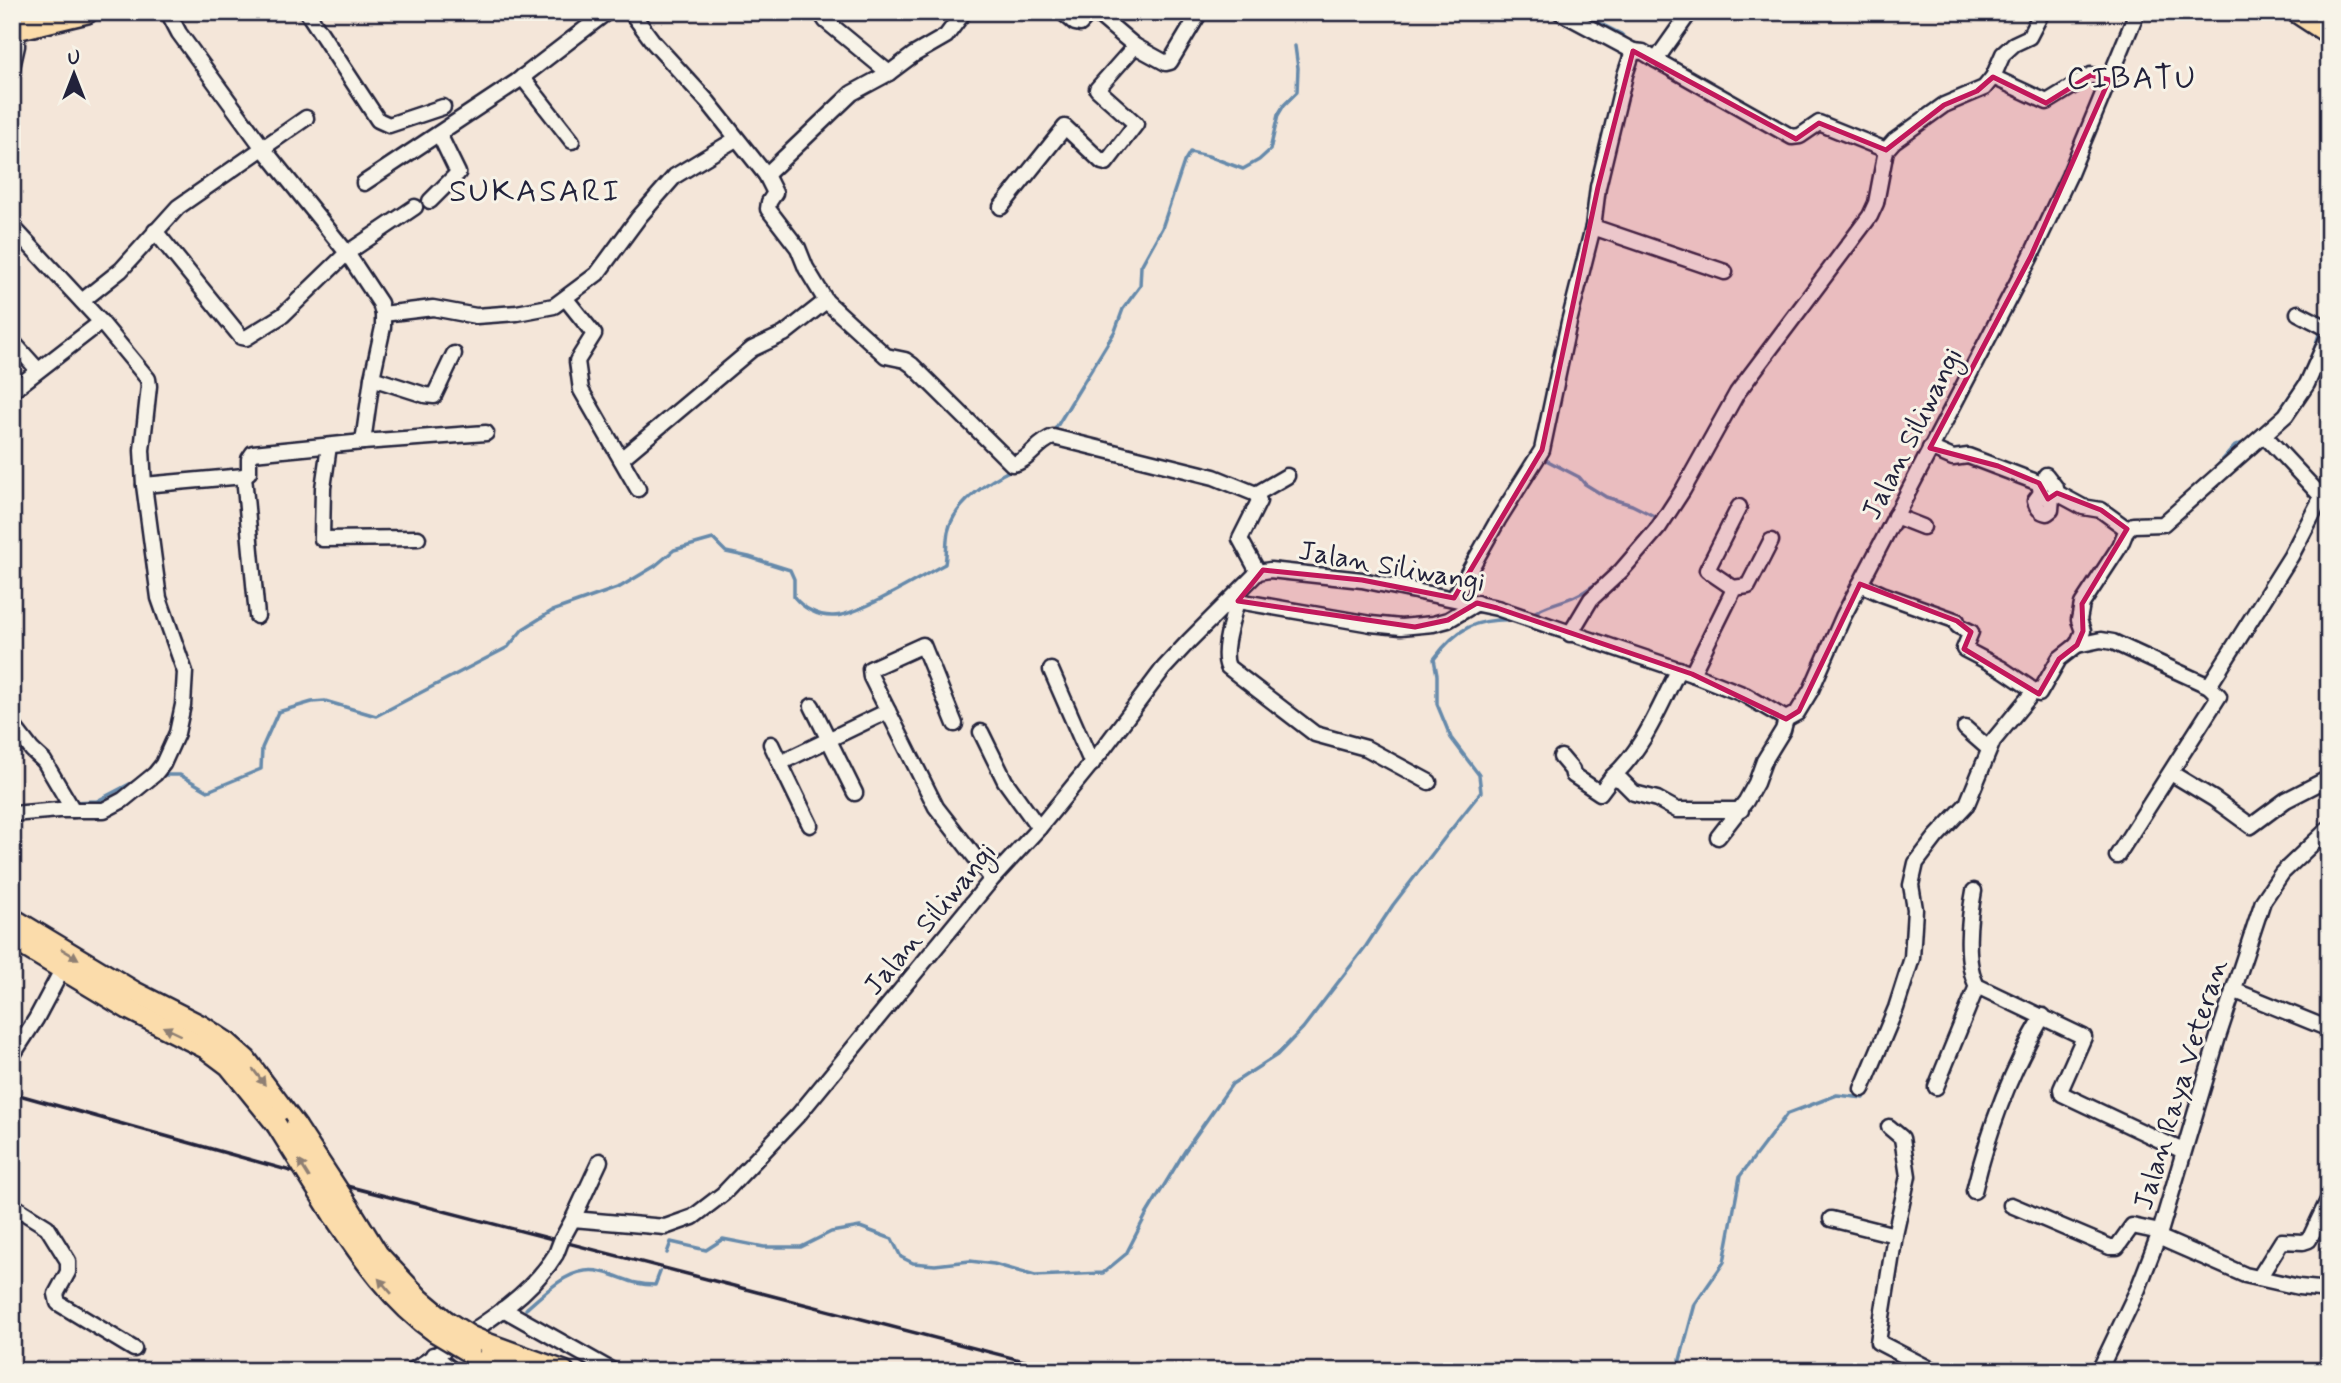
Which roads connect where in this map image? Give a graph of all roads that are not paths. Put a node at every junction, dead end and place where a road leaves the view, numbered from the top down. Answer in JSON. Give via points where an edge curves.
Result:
{"nodes":[{"id":1,"x":87,"y":12,"type":"edge"},
{"id":2,"x":168,"y":12,"type":"edge"},
{"id":3,"x":307,"y":12,"type":"edge"},
{"id":4,"x":607,"y":12,"type":"edge"},
{"id":5,"x":631,"y":12,"type":"edge"},
{"id":6,"x":820,"y":12,"type":"edge"},
{"id":7,"x":964,"y":12,"type":"edge"},
{"id":8,"x":1062,"y":12,"type":"edge"},
{"id":9,"x":1093,"y":12,"type":"edge"},
{"id":10,"x":1200,"y":12,"type":"edge"},
{"id":11,"x":1560,"y":12,"type":"edge"},
{"id":12,"x":1690,"y":12,"type":"edge"},
{"id":13,"x":2042,"y":12,"type":"edge"},
{"id":14,"x":2137,"y":12,"type":"edge"},
{"id":15,"x":2297,"y":12,"type":"edge"},
{"id":16,"x":1584,"y":18,"type":"edge"},
{"id":17,"x":15,"y":30,"type":"edge"},
{"id":18,"x":2329,"y":33,"type":"edge"},
{"id":19,"x":1135,"y":46,"type":"junction"},
{"id":20,"x":1633,"y":51,"type":"junction"},
{"id":21,"x":1656,"y":60,"type":"junction"},
{"id":22,"x":12,"y":68,"type":"edge"},
{"id":23,"x":889,"y":73,"type":"junction"},
{"id":24,"x":522,"y":77,"type":"junction"},
{"id":25,"x":1993,"y":77,"type":"junction"},
{"id":26,"x":2109,"y":80,"type":"junction"},
{"id":27,"x":443,"y":107,"type":"dead end"},
{"id":28,"x":306,"y":118,"type":"dead end"},
{"id":29,"x":439,"y":134,"type":"junction"},
{"id":30,"x":736,"y":139,"type":"junction"},
{"id":31,"x":572,"y":141,"type":"dead end"},
{"id":32,"x":263,"y":148,"type":"junction"},
{"id":33,"x":1886,"y":150,"type":"junction"},
{"id":34,"x":766,"y":175,"type":"junction"},
{"id":35,"x":364,"y":183,"type":"dead end"},
{"id":36,"x":430,"y":201,"type":"dead end"},
{"id":37,"x":415,"y":207,"type":"dead end"},
{"id":38,"x":1001,"y":207,"type":"dead end"},
{"id":39,"x":12,"y":226,"type":"edge"},
{"id":40,"x":1593,"y":227,"type":"junction"},
{"id":41,"x":155,"y":231,"type":"junction"},
{"id":42,"x":347,"y":253,"type":"junction"},
{"id":43,"x":1726,"y":272,"type":"dead end"},
{"id":44,"x":566,"y":299,"type":"junction"},
{"id":45,"x":82,"y":301,"type":"junction"},
{"id":46,"x":826,"y":301,"type":"junction"},
{"id":47,"x":2298,"y":313,"type":"dead end"},
{"id":48,"x":383,"y":314,"type":"junction"},
{"id":49,"x":101,"y":322,"type":"junction"},
{"id":50,"x":2329,"y":329,"type":"edge"},
{"id":51,"x":2329,"y":335,"type":"edge"},
{"id":52,"x":12,"y":341,"type":"edge"},
{"id":53,"x":454,"y":354,"type":"dead end"},
{"id":54,"x":38,"y":370,"type":"junction"},
{"id":55,"x":372,"y":378,"type":"junction"},
{"id":56,"x":12,"y":391,"type":"edge"},
{"id":57,"x":486,"y":433,"type":"dead end"},
{"id":58,"x":2264,"y":435,"type":"junction"},
{"id":59,"x":363,"y":442,"type":"junction"},
{"id":60,"x":329,"y":446,"type":"junction"},
{"id":61,"x":1930,"y":448,"type":"junction"},
{"id":62,"x":621,"y":459,"type":"junction"},
{"id":63,"x":2046,"y":475,"type":"dead end"},
{"id":64,"x":244,"y":476,"type":"junction"},
{"id":65,"x":1287,"y":476,"type":"dead end"},
{"id":66,"x":2329,"y":482,"type":"edge"},
{"id":67,"x":144,"y":485,"type":"junction"},
{"id":68,"x":638,"y":489,"type":"dead end"},
{"id":69,"x":1256,"y":494,"type":"junction"},
{"id":70,"x":2050,"y":494,"type":"junction"},
{"id":71,"x":2321,"y":496,"type":"junction"},
{"id":72,"x":1739,"y":507,"type":"dead end"},
{"id":73,"x":1895,"y":516,"type":"junction"},
{"id":74,"x":1923,"y":527,"type":"dead end"},
{"id":75,"x":2127,"y":529,"type":"junction"},
{"id":76,"x":418,"y":538,"type":"dead end"},
{"id":77,"x":1771,"y":541,"type":"dead end"},
{"id":78,"x":1258,"y":572,"type":"junction"},
{"id":79,"x":1860,"y":584,"type":"junction"},
{"id":80,"x":1733,"y":588,"type":"junction"},
{"id":81,"x":1239,"y":597,"type":"junction"},
{"id":82,"x":1454,"y":598,"type":"junction"},
{"id":83,"x":1477,"y":603,"type":"junction"},
{"id":84,"x":257,"y":616,"type":"dead end"},
{"id":85,"x":1570,"y":634,"type":"junction"},
{"id":86,"x":2077,"y":645,"type":"junction"},
{"id":87,"x":1051,"y":670,"type":"dead end"},
{"id":88,"x":1686,"y":671,"type":"junction"},
{"id":89,"x":2209,"y":686,"type":"junction"},
{"id":90,"x":2036,"y":692,"type":"junction"},
{"id":91,"x":812,"y":706,"type":"dead end"},
{"id":92,"x":888,"y":712,"type":"junction"},
{"id":93,"x":1786,"y":719,"type":"junction"},
{"id":94,"x":12,"y":724,"type":"edge"},
{"id":95,"x":955,"y":724,"type":"dead end"},
{"id":96,"x":1969,"y":731,"type":"dead end"},
{"id":97,"x":981,"y":732,"type":"dead end"},
{"id":98,"x":830,"y":740,"type":"junction"},
{"id":99,"x":771,"y":744,"type":"dead end"},
{"id":100,"x":1988,"y":749,"type":"junction"},
{"id":101,"x":1561,"y":757,"type":"dead end"},
{"id":102,"x":780,"y":763,"type":"junction"},
{"id":103,"x":1092,"y":764,"type":"junction"},
{"id":104,"x":2171,"y":773,"type":"junction"},
{"id":105,"x":1612,"y":777,"type":"junction"},
{"id":106,"x":2329,"y":778,"type":"edge"},
{"id":107,"x":1429,"y":782,"type":"dead end"},
{"id":108,"x":855,"y":793,"type":"dead end"},
{"id":109,"x":73,"y":810,"type":"junction"},
{"id":110,"x":1741,"y":810,"type":"junction"},
{"id":111,"x":12,"y":814,"type":"edge"},
{"id":112,"x":810,"y":825,"type":"dead end"},
{"id":113,"x":1039,"y":828,"type":"junction"},
{"id":114,"x":2329,"y":828,"type":"edge"},
{"id":115,"x":1718,"y":836,"type":"dead end"},
{"id":116,"x":2117,"y":856,"type":"dead end"},
{"id":117,"x":992,"y":879,"type":"junction"},
{"id":118,"x":1974,"y":891,"type":"dead end"},
{"id":119,"x":12,"y":918,"type":"edge"},
{"id":120,"x":12,"y":939,"type":"edge"},
{"id":121,"x":62,"y":970,"type":"junction"},
{"id":122,"x":1977,"y":986,"type":"junction"},
{"id":123,"x":2233,"y":990,"type":"junction"},
{"id":124,"x":2042,"y":1016,"type":"junction"},
{"id":125,"x":2329,"y":1029,"type":"edge"},
{"id":126,"x":12,"y":1056,"type":"edge"},
{"id":127,"x":1936,"y":1087,"type":"dead end"},
{"id":128,"x":1862,"y":1090,"type":"dead end"},
{"id":129,"x":1889,"y":1126,"type":"dead end"},
{"id":130,"x":2183,"y":1151,"type":"junction"},
{"id":131,"x":600,"y":1161,"type":"dead end"},
{"id":132,"x":1974,"y":1191,"type":"dead end"},
{"id":133,"x":2329,"y":1198,"type":"edge"},
{"id":134,"x":12,"y":1205,"type":"edge"},
{"id":135,"x":2011,"y":1205,"type":"dead end"},
{"id":136,"x":341,"y":1211,"type":"junction"},
{"id":137,"x":573,"y":1219,"type":"junction"},
{"id":138,"x":1830,"y":1219,"type":"dead end"},
{"id":139,"x":1895,"y":1235,"type":"junction"},
{"id":140,"x":2159,"y":1235,"type":"junction"},
{"id":141,"x":2259,"y":1279,"type":"junction"},
{"id":142,"x":2329,"y":1290,"type":"edge"},
{"id":143,"x":503,"y":1309,"type":"junction"},
{"id":144,"x":477,"y":1348,"type":"junction"},
{"id":145,"x":134,"y":1349,"type":"dead end"},
{"id":146,"x":433,"y":1355,"type":"junction"},
{"id":147,"x":453,"y":1370,"type":"edge"},
{"id":148,"x":412,"y":1371,"type":"edge"},
{"id":149,"x":515,"y":1371,"type":"edge"},
{"id":150,"x":564,"y":1371,"type":"edge"},
{"id":151,"x":613,"y":1371,"type":"edge"},
{"id":152,"x":1934,"y":1371,"type":"edge"},
{"id":153,"x":2099,"y":1371,"type":"edge"}],
"edges":[{"from":1,"to":17,"type":"highway"},
{"from":2,"to":32,"type":"street"},
{"from":3,"to":27,"type":"street","via":[[383,125]]},
{"from":4,"to":24,"type":"street"},
{"from":5,"to":30,"type":"street"},
{"from":6,"to":23,"type":"street"},
{"from":7,"to":23,"type":"street","via":[[952,31]]},
{"from":8,"to":9,"type":"street","via":[[1080,24]]},
{"from":9,"to":19,"type":"street"},
{"from":10,"to":19,"type":"street","via":[[1169,63]]},
{"from":11,"to":16,"type":"street"},
{"from":12,"to":21,"type":"street"},
{"from":13,"to":25,"type":"street","via":[[2032,33],[2003,54]]},
{"from":14,"to":26,"type":"street","name":"Jalan Siliwangi"},
{"from":15,"to":18,"type":"highway"},
{"from":16,"to":20,"type":"street"},
{"from":17,"to":22,"type":"street"},
{"from":19,"to":38,"type":"street","via":[[1097,89],[1136,124],[1106,163],[1065,127]]},
{"from":20,"to":21,"type":"street"},
{"from":20,"to":40,"type":"street","via":[[1598,187]]},
{"from":21,"to":33,"type":"street","via":[[1792,137],[1819,124]]},
{"from":23,"to":34,"type":"street","via":[[852,93]]},
{"from":24,"to":29,"type":"street"},
{"from":24,"to":31,"type":"street"},
{"from":25,"to":26,"type":"street","via":[[2042,102],[2091,75]]},
{"from":25,"to":33,"type":"street","via":[[1978,91],[1944,105]]},
{"from":26,"to":61,"type":"street","name":"Jalan Siliwangi","via":[[2031,256]]},
{"from":28,"to":32,"type":"street"},
{"from":29,"to":35,"type":"street"},
{"from":29,"to":36,"type":"street","via":[[458,173]]},
{"from":30,"to":34,"type":"street"},
{"from":30,"to":44,"type":"street","via":[[675,176],[597,274]]},
{"from":32,"to":41,"type":"street","via":[[178,207]]},
{"from":32,"to":42,"type":"street"},
{"from":33,"to":85,"type":"street","via":[[1876,204],[1865,223],[1737,393],[1659,527],[1591,599]]},
{"from":34,"to":46,"type":"street","via":[[775,193],[768,209],[798,248]]},
{"from":37,"to":42,"type":"street"},
{"from":39,"to":45,"type":"street"},
{"from":40,"to":43,"type":"street"},
{"from":40,"to":82,"type":"street","via":[[1542,450]]},
{"from":41,"to":42,"type":"street","via":[[246,338],[283,315]]},
{"from":41,"to":45,"type":"street","via":[[121,270]]},
{"from":42,"to":48,"type":"street"},
{"from":44,"to":48,"type":"street","via":[[517,313],[465,315],[426,308]]},
{"from":44,"to":62,"type":"street","via":[[594,334],[578,356],[578,381]]},
{"from":45,"to":49,"type":"street"},
{"from":46,"to":62,"type":"street","via":[[784,334],[752,349]]},
{"from":46,"to":69,"type":"street","via":[[886,356],[912,365],[1011,464],[1024,460],[1053,437],[1214,477]]},
{"from":47,"to":50,"type":"street"},
{"from":48,"to":55,"type":"street"},
{"from":49,"to":54,"type":"street"},
{"from":49,"to":67,"type":"street","via":[[148,379]]},
{"from":51,"to":58,"type":"street","via":[[2297,400]]},
{"from":52,"to":54,"type":"street"},
{"from":53,"to":55,"type":"street","via":[[434,396]]},
{"from":54,"to":56,"type":"street"},
{"from":55,"to":59,"type":"street"},
{"from":57,"to":59,"type":"street"},
{"from":58,"to":71,"type":"street"},
{"from":58,"to":75,"type":"street","via":[[2163,524]]},
{"from":59,"to":60,"type":"street"},
{"from":60,"to":64,"type":"street","via":[[253,453]]},
{"from":60,"to":76,"type":"street","via":[[322,539]]},
{"from":61,"to":70,"type":"street","via":[[1953,458],[1965,455],[1998,466],[2039,483]]},
{"from":61,"to":73,"type":"street","name":"Jalan Siliwangi"},
{"from":62,"to":68,"type":"street"},
{"from":63,"to":70,"type":"street","via":[[2056,488]]},
{"from":64,"to":67,"type":"street"},
{"from":64,"to":84,"type":"street"},
{"from":65,"to":69,"type":"street"},
{"from":66,"to":71,"type":"street"},
{"from":67,"to":109,"type":"street","via":[[159,598],[185,672],[177,733],[155,775],[123,800],[104,810]]},
{"from":69,"to":78,"type":"street","via":[[1259,501],[1240,539]]},
{"from":70,"to":75,"type":"street","via":[[2101,510]]},
{"from":71,"to":89,"type":"street","via":[[2291,556]]},
{"from":72,"to":80,"type":"street","via":[[1707,570]]},
{"from":73,"to":74,"type":"street"},
{"from":73,"to":79,"type":"street","name":"Jalan Siliwangi"},
{"from":75,"to":86,"type":"street","via":[[2082,604],[2079,620],[2083,631]]},
{"from":77,"to":80,"type":"street","via":[[1748,586]]},
{"from":78,"to":81,"type":"street","name":"Jalan Siliwangi"},
{"from":78,"to":82,"type":"street","name":"Jalan Siliwangi","via":[[1362,580]]},
{"from":79,"to":90,"type":"street","via":[[1957,621],[1971,632],[1964,649]]},
{"from":79,"to":93,"type":"street","name":"Jalan Siliwangi","via":[[1805,700],[1797,713]]},
{"from":80,"to":88,"type":"street"},
{"from":81,"to":83,"type":"street","via":[[1401,627],[1448,620]]},
{"from":81,"to":103,"type":"street","name":"Jalan Siliwangi","via":[[1163,669]]},
{"from":81,"to":107,"type":"street","via":[[1225,658],[1228,667],[1315,734],[1366,748]]},
{"from":82,"to":83,"type":"street","name":"Jalan Siliwangi"},
{"from":83,"to":85,"type":"street","name":"Jalan Siliwangi"},
{"from":85,"to":88,"type":"street","name":"Jalan Siliwangi"},
{"from":86,"to":89,"type":"street","via":[[2113,642]]},
{"from":86,"to":90,"type":"street","via":[[2059,659]]},
{"from":87,"to":103,"type":"street"},
{"from":88,"to":93,"type":"street","name":"Jalan Siliwangi","via":[[1745,695]]},
{"from":88,"to":105,"type":"street","via":[[1627,764]]},
{"from":89,"to":104,"type":"street","via":[[2219,694],[2218,699]]},
{"from":90,"to":100,"type":"street"},
{"from":91,"to":98,"type":"street"},
{"from":92,"to":95,"type":"street","via":[[870,669],[923,645]]},
{"from":92,"to":98,"type":"street"},
{"from":92,"to":117,"type":"street","via":[[936,807]]},
{"from":93,"to":110,"type":"street"},
{"from":94,"to":109,"type":"street","via":[[44,761]]},
{"from":96,"to":100,"type":"street"},
{"from":97,"to":113,"type":"street","via":[[1005,780]]},
{"from":98,"to":102,"type":"street"},
{"from":98,"to":108,"type":"street"},
{"from":99,"to":102,"type":"street"},
{"from":100,"to":128,"type":"street","via":[[1967,804],[1916,863],[1911,885],[1915,909],[1912,958]]},
{"from":101,"to":105,"type":"street","via":[[1573,775],[1600,793]]},
{"from":102,"to":112,"type":"street"},
{"from":103,"to":113,"type":"street","name":"Jalan Siliwangi"},
{"from":104,"to":106,"type":"street","via":[[2251,826],[2286,800]]},
{"from":104,"to":116,"type":"street"},
{"from":105,"to":110,"type":"street","via":[[1634,793],[1677,810]]},
{"from":109,"to":111,"type":"street"},
{"from":110,"to":115,"type":"street"},
{"from":113,"to":117,"type":"street","name":"Jalan Siliwangi"},
{"from":114,"to":123,"type":"street","name":"Jalan Raya Veteran","via":[[2273,885],[2257,917]]},
{"from":117,"to":137,"type":"street","name":"Jalan Siliwangi","via":[[799,1114],[723,1194],[693,1217],[665,1227]]},
{"from":118,"to":122,"type":"street","via":[[1969,930],[1972,977]]},
{"from":119,"to":136,"type":"main road","one_way":true,"bridge":true,"via":[[135,992],[202,1026],[246,1059],[296,1126]]},
{"from":120,"to":121,"type":"main road"},
{"from":121,"to":126,"type":"street"},
{"from":136,"to":121,"type":"main road","one_way":true,"bridge":true,"via":[[229,1066],[205,1048]]},
{"from":122,"to":124,"type":"street"},
{"from":122,"to":127,"type":"street"},
{"from":123,"to":125,"type":"street"},
{"from":123,"to":130,"type":"street","name":"Jalan Raya Veteran"},
{"from":124,"to":130,"type":"street","via":[[2084,1037],[2062,1094]]},
{"from":124,"to":132,"type":"street","via":[[2010,1076]]},
{"from":129,"to":139,"type":"street","via":[[1902,1138],[1908,1176]]},
{"from":130,"to":140,"type":"street","name":"Jalan Raya Veteran"},
{"from":131,"to":137,"type":"street"},
{"from":133,"to":141,"type":"street","via":[[2309,1240],[2282,1241]]},
{"from":134,"to":145,"type":"street","via":[[47,1227],[68,1261],[68,1272],[56,1294],[58,1303]]},
{"from":135,"to":140,"type":"street","via":[[2110,1247],[2117,1247],[2132,1226]]},
{"from":136,"to":144,"type":"main road","bridge":true,"via":[[440,1326],[470,1336]]},
{"from":137,"to":143,"type":"street","via":[[531,1284]]},
{"from":138,"to":139,"type":"street"},
{"from":139,"to":152,"type":"street","via":[[1878,1342]]},
{"from":140,"to":141,"type":"street"},
{"from":140,"to":153,"type":"street","name":"Jalan Raya Veteran"},
{"from":141,"to":142,"type":"street"},
{"from":143,"to":146,"type":"street"},
{"from":143,"to":151,"type":"street"},
{"from":144,"to":149,"type":"main road"},
{"from":144,"to":150,"type":"main road"},
{"from":146,"to":147,"type":"street"},
{"from":146,"to":148,"type":"street"}]}
